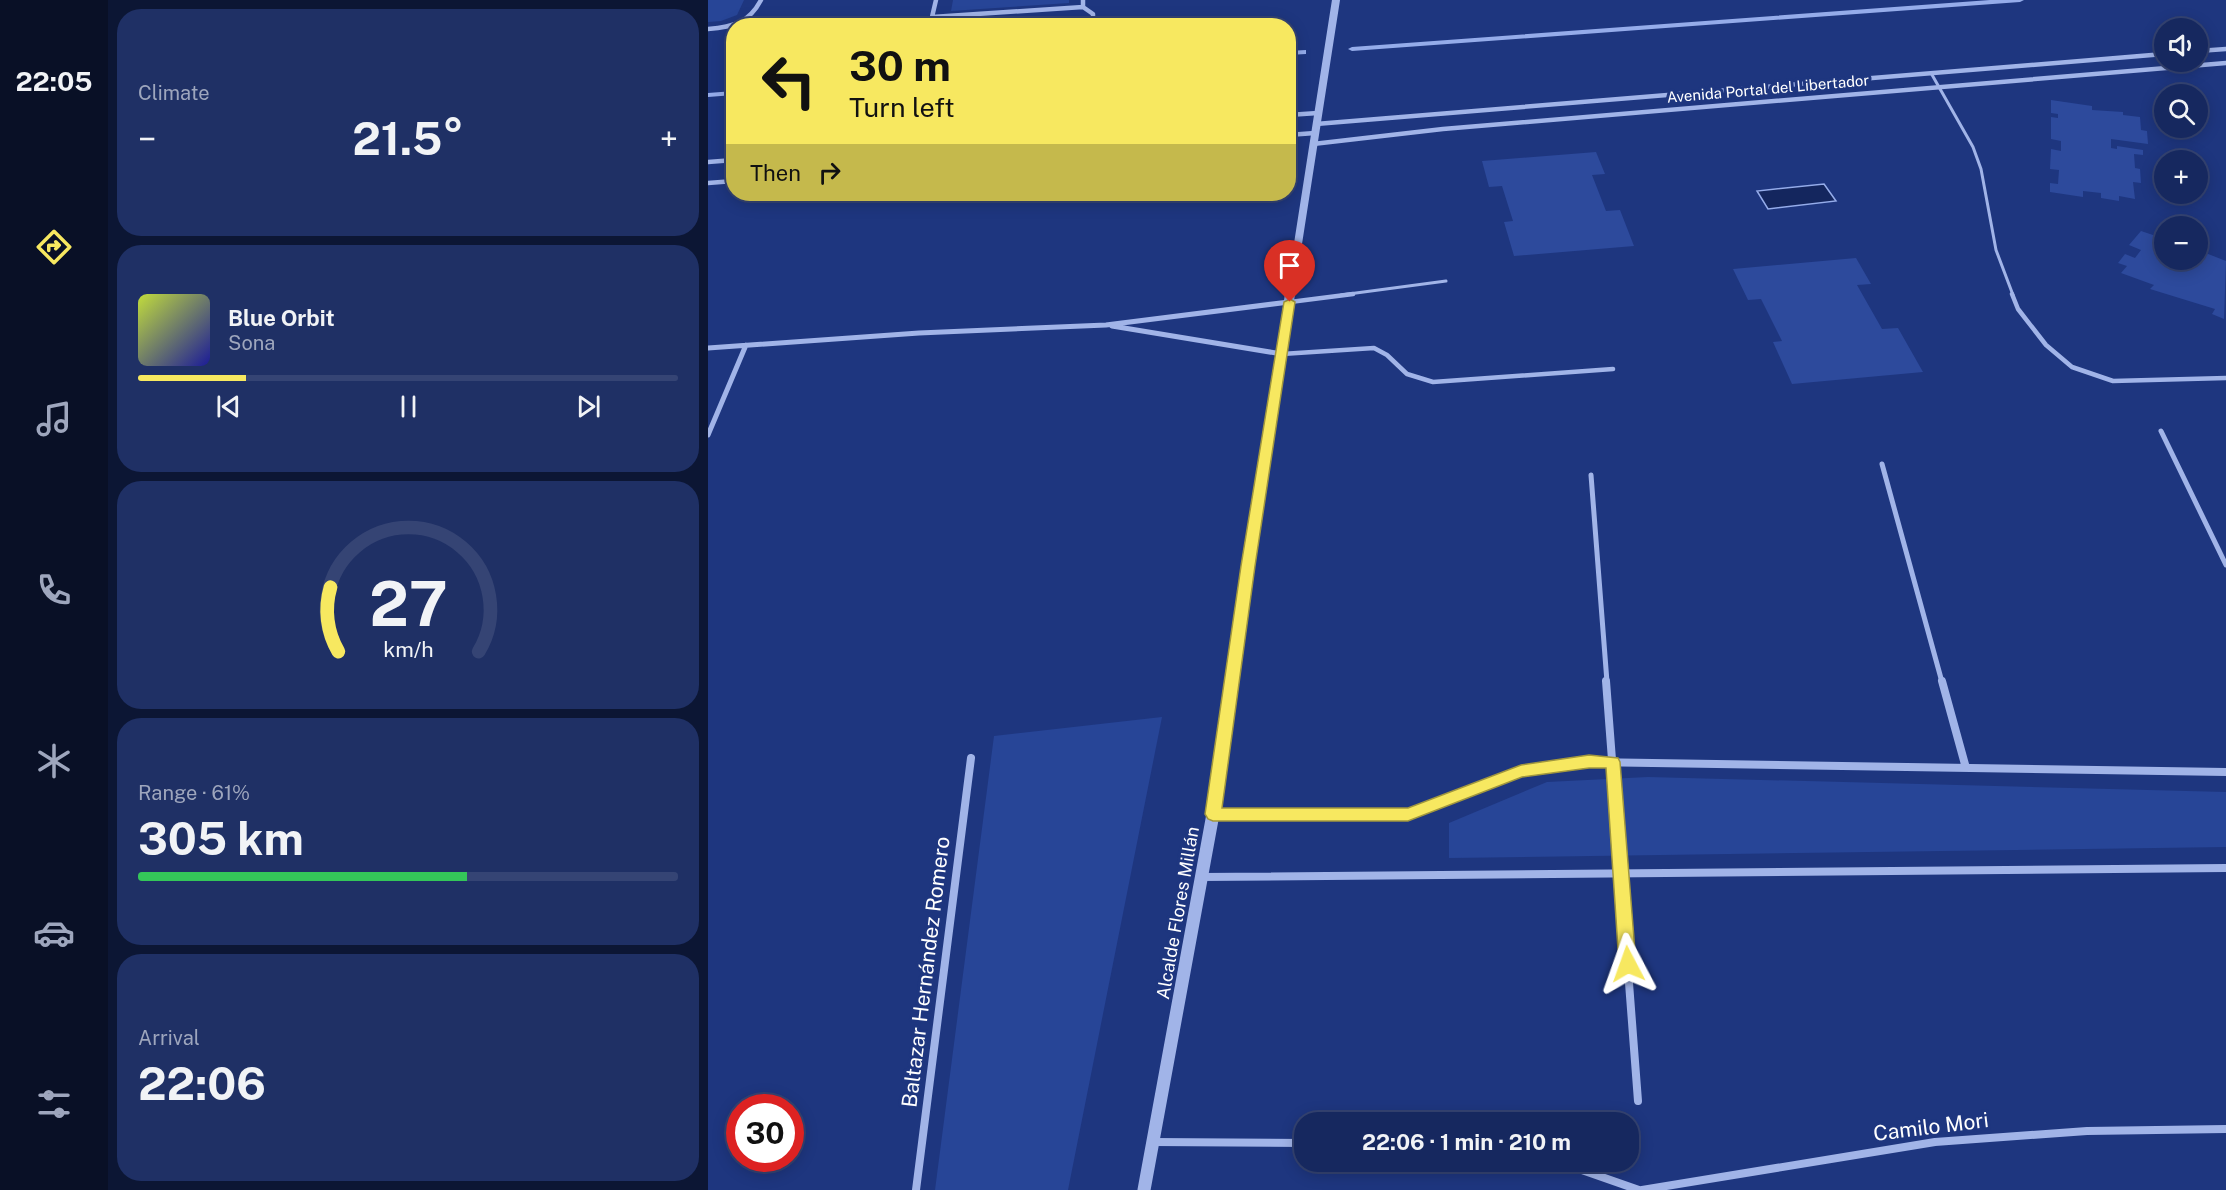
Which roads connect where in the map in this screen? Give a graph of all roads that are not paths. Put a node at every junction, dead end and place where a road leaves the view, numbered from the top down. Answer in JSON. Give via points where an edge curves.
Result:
{"nodes":[{"id":1,"x":762,"y":0,"type":"edge"},
{"id":2,"x":936,"y":0,"type":"edge"},
{"id":3,"x":1083,"y":0,"type":"edge"},
{"id":4,"x":1336,"y":0,"type":"edge"},
{"id":5,"x":1083,"y":7,"type":"junction"},
{"id":6,"x":932,"y":17,"type":"joint"},
{"id":7,"x":750,"y":18,"type":"edge"},
{"id":8,"x":1093,"y":18,"type":"edge"},
{"id":9,"x":726,"y":26,"type":"edge"},
{"id":10,"x":708,"y":29,"type":"edge"},
{"id":11,"x":2226,"y":49,"type":"edge"},
{"id":12,"x":2208,"y":50,"type":"edge"},
{"id":13,"x":2154,"y":55,"type":"edge"},
{"id":14,"x":2226,"y":63,"type":"edge"},
{"id":15,"x":1931,"y":73,"type":"junction"},
{"id":16,"x":1940,"y":87,"type":"junction"},
{"id":17,"x":1296,"y":119,"type":"edge"},
{"id":18,"x":1315,"y":129,"type":"junction"},
{"id":19,"x":1296,"y":133,"type":"edge"},
{"id":20,"x":726,"y":161,"type":"edge"},
{"id":21,"x":708,"y":162,"type":"edge"},
{"id":22,"x":726,"y":182,"type":"edge"},
{"id":23,"x":708,"y":183,"type":"edge"},
{"id":24,"x":1446,"y":281,"type":"dead end"},
{"id":25,"x":1290,"y":302,"type":"junction"},
{"id":26,"x":1106,"y":325,"type":"junction"},
{"id":27,"x":746,"y":345,"type":"junction"},
{"id":28,"x":708,"y":348,"type":"edge"},
{"id":29,"x":1282,"y":354,"type":"junction"},
{"id":30,"x":1613,"y":369,"type":"dead end"},
{"id":31,"x":2226,"y":378,"type":"edge"},
{"id":32,"x":2161,"y":431,"type":"dead end"},
{"id":33,"x":708,"y":435,"type":"edge"},
{"id":34,"x":1882,"y":464,"type":"dead end"},
{"id":35,"x":1591,"y":475,"type":"dead end"},
{"id":36,"x":2226,"y":565,"type":"edge"},
{"id":37,"x":971,"y":758,"type":"dead end"},
{"id":38,"x":1613,"y":762,"type":"junction"},
{"id":39,"x":1966,"y":768,"type":"junction"},
{"id":40,"x":2226,"y":772,"type":"edge"},
{"id":41,"x":1213,"y":814,"type":"junction"},
{"id":42,"x":2226,"y":868,"type":"edge"},
{"id":43,"x":1621,"y":874,"type":"junction"},
{"id":44,"x":1201,"y":877,"type":"junction"},
{"id":45,"x":1638,"y":1101,"type":"dead end"},
{"id":46,"x":2226,"y":1129,"type":"edge"},
{"id":47,"x":1153,"y":1142,"type":"junction"},
{"id":48,"x":1294,"y":1143,"type":"edge"},
{"id":49,"x":1588,"y":1172,"type":"edge"},
{"id":50,"x":916,"y":1190,"type":"edge"},
{"id":51,"x":1144,"y":1190,"type":"edge"},
{"id":52,"x":1641,"y":1190,"type":"edge"}],
"edges":[{"from":1,"to":7,"type":"street"},
{"from":2,"to":6,"type":"street"},
{"from":3,"to":5,"type":"street"},
{"from":4,"to":18,"type":"street","name":"Alcalde Flores Millán"},
{"from":5,"to":6,"type":"street"},
{"from":5,"to":8,"type":"street"},
{"from":9,"to":10,"type":"street"},
{"from":11,"to":12,"type":"street"},
{"from":13,"to":15,"type":"street","name":"Avenida Portal del Libertador"},
{"from":14,"to":16,"type":"street","name":"Avenida Portal del Libertador"},
{"from":15,"to":16,"type":"lane"},
{"from":15,"to":18,"type":"street","name":"Avenida Portal del Libertador"},
{"from":16,"to":18,"type":"street","name":"Avenida Portal del Libertador","via":[[1466,127]]},
{"from":16,"to":31,"type":"lane","via":[[1982,169],[1996,250],[2018,309],[2046,345],[2072,367],[2112,381]]},
{"from":17,"to":18,"type":"street","name":"Avenida Portal del Libertador"},
{"from":18,"to":19,"type":"street","name":"Avenida Portal del Libertador"},
{"from":18,"to":25,"type":"street","name":"Alcalde Flores Millán"},
{"from":20,"to":21,"type":"street"},
{"from":22,"to":23,"type":"street"},
{"from":24,"to":25,"type":"lane"},
{"from":25,"to":26,"type":"street"},
{"from":25,"to":29,"type":"street","name":"Alcalde Flores Millán"},
{"from":26,"to":27,"type":"street"},
{"from":26,"to":29,"type":"street"},
{"from":27,"to":28,"type":"street"},
{"from":27,"to":33,"type":"street"},
{"from":29,"to":30,"type":"lane","via":[[1374,348],[1385,352],[1402,371],[1433,382]]},
{"from":29,"to":41,"type":"street","name":"Alcalde Flores Millán"},
{"from":32,"to":36,"type":"street"},
{"from":34,"to":39,"type":"street"},
{"from":35,"to":38,"type":"street"},
{"from":37,"to":50,"type":"street","name":"Baltazar Hernández Romero"},
{"from":38,"to":39,"type":"street"},
{"from":38,"to":41,"type":"street","via":[[1521,771],[1408,815]]},
{"from":38,"to":43,"type":"street"},
{"from":39,"to":40,"type":"street"},
{"from":41,"to":44,"type":"street","name":"Alcalde Flores Millán"},
{"from":42,"to":43,"type":"street"},
{"from":43,"to":44,"type":"street"},
{"from":43,"to":45,"type":"street"},
{"from":44,"to":47,"type":"street","name":"Alcalde Flores Millán"},
{"from":46,"to":52,"type":"street","name":"Camilo Mori","via":[[2087,1131],[1935,1142]]},
{"from":47,"to":48,"type":"street"},
{"from":47,"to":51,"type":"street","name":"Alcalde Flores Millán"},
{"from":49,"to":52,"type":"street","name":"Camilo Mori"}]}
